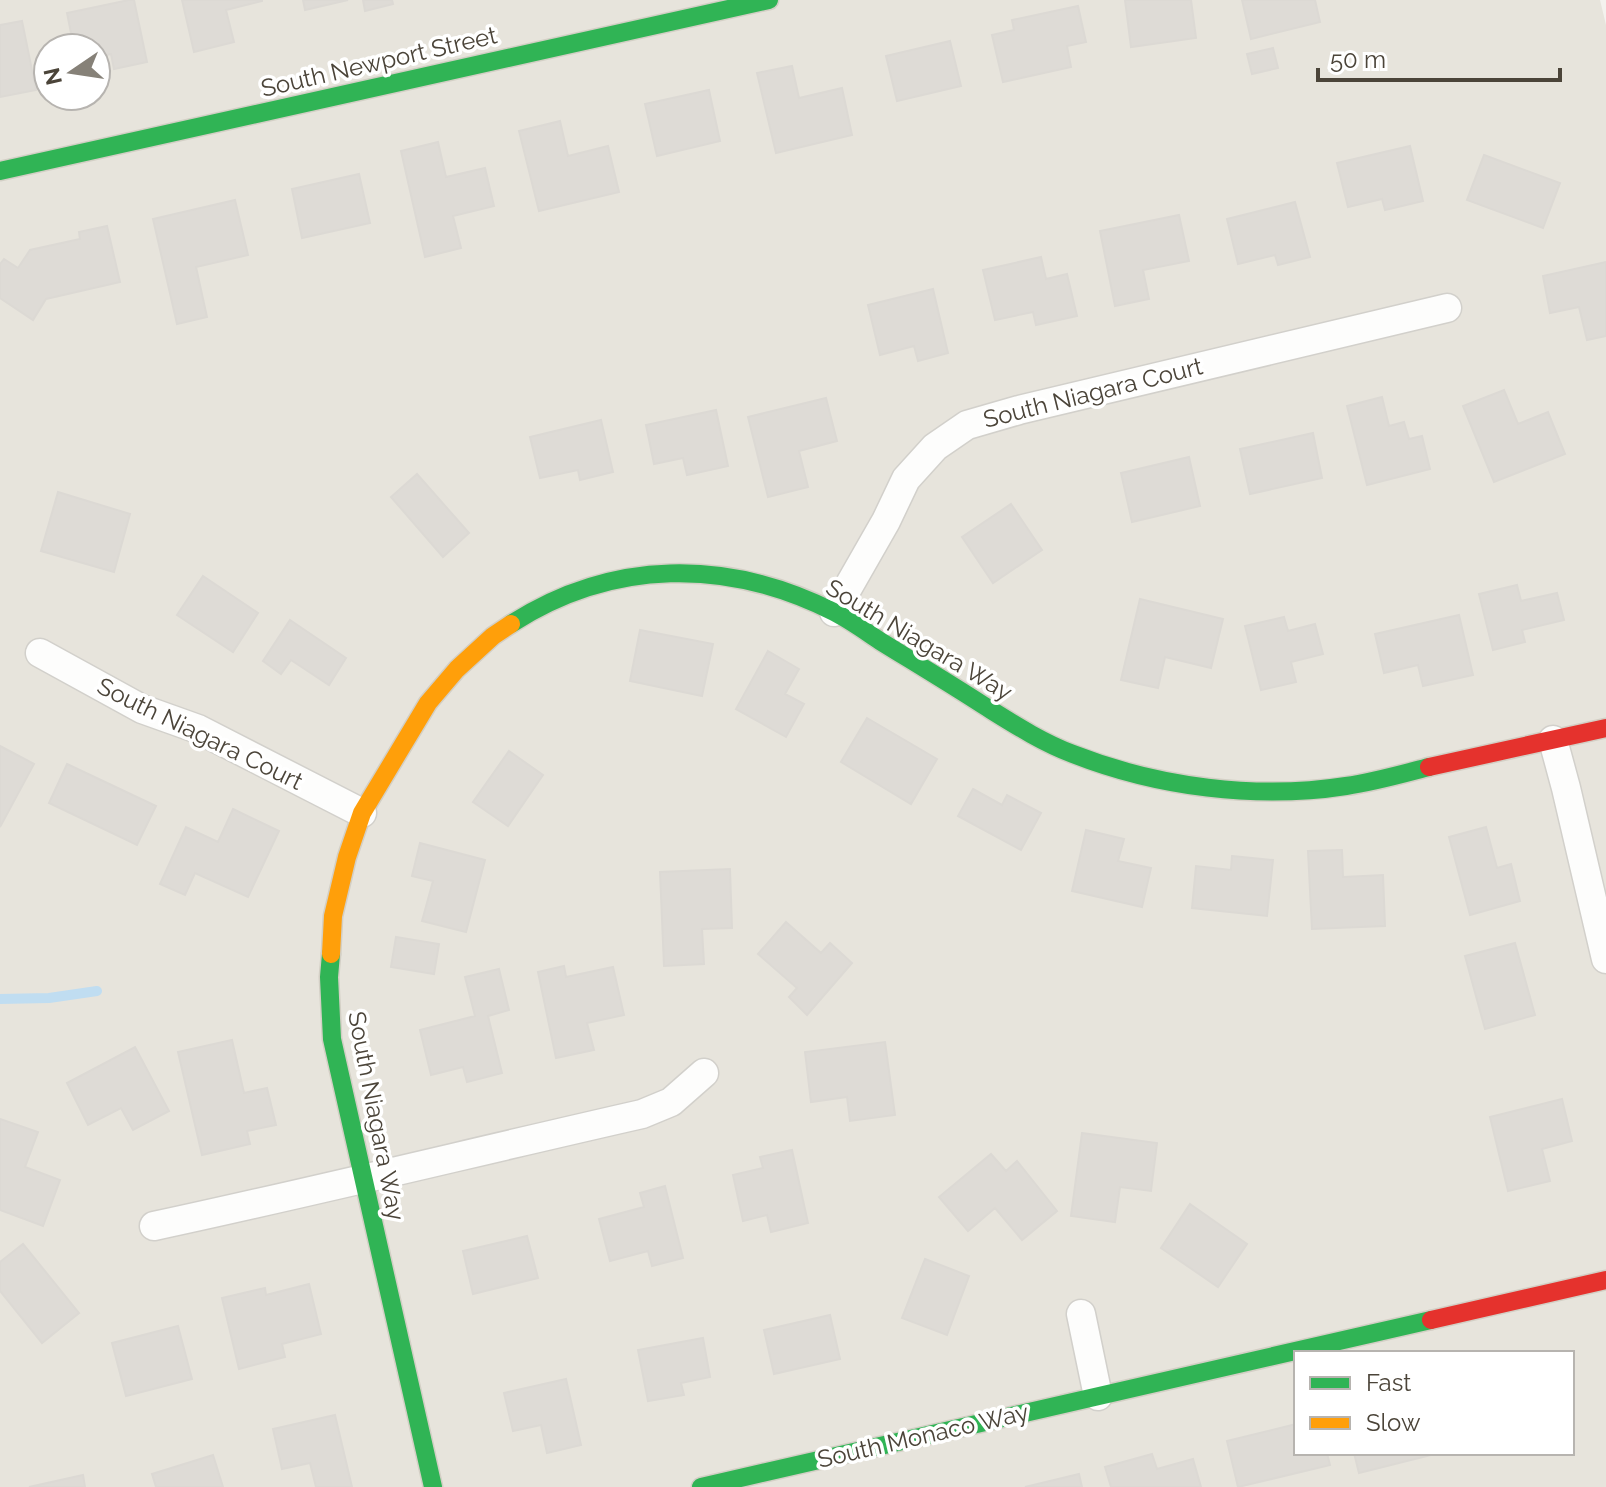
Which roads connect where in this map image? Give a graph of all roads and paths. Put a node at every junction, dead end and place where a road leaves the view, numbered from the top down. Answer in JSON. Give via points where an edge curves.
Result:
{"nodes":[{"id":1,"x":769,"y":0,"type":"edge"},
{"id":2,"x":0,"y":171,"type":"edge"},
{"id":3,"x":1447,"y":308,"type":"dead end"},
{"id":4,"x":834,"y":612,"type":"junction"},
{"id":5,"x":40,"y":653,"type":"dead end"},
{"id":6,"x":1606,"y":728,"type":"edge"},
{"id":7,"x":1553,"y":740,"type":"junction"},
{"id":8,"x":362,"y":813,"type":"junction"},
{"id":9,"x":1606,"y":959,"type":"edge"},
{"id":10,"x":704,"y":1073,"type":"dead end"},
{"id":11,"x":362,"y":1178,"type":"junction"},
{"id":12,"x":154,"y":1226,"type":"dead end"},
{"id":13,"x":1606,"y":1280,"type":"edge"},
{"id":14,"x":1081,"y":1314,"type":"dead end"},
{"id":15,"x":1294,"y":1351,"type":"edge"},
{"id":16,"x":1295,"y":1351,"type":"edge"},
{"id":17,"x":1098,"y":1396,"type":"junction"},
{"id":18,"x":433,"y":1487,"type":"edge"},
{"id":19,"x":701,"y":1487,"type":"edge"}],
"edges":[{"from":1,"to":2,"type":"street","name":"South Newport Street"},
{"from":3,"to":4,"type":"street","name":"South Niagara Court","via":[[967,425],[935,447],[906,479]]},
{"from":4,"to":7,"type":"street","name":"South Niagara Way","via":[[1030,734],[1072,754],[1204,788],[1265,792],[1346,786]]},
{"from":4,"to":8,"type":"street","name":"South Niagara Way","via":[[773,587],[721,576],[669,572],[580,589],[493,636],[457,669],[428,703]]},
{"from":5,"to":8,"type":"street","name":"South Niagara Court","via":[[142,709],[198,729]]},
{"from":6,"to":7,"type":"street","name":"South Niagara Way"},
{"from":7,"to":9,"type":"street"},
{"from":8,"to":11,"type":"street","name":"South Niagara Way","via":[[333,916],[329,977],[332,1039]]},
{"from":10,"to":11,"type":"street","via":[[671,1102],[642,1114]]},
{"from":11,"to":12,"type":"street"},
{"from":11,"to":18,"type":"street","name":"South Niagara Way"},
{"from":13,"to":16,"type":"street","name":"South Monaco Way"},
{"from":14,"to":17,"type":"street"},
{"from":15,"to":17,"type":"street","name":"South Monaco Way"},
{"from":17,"to":19,"type":"street","name":"South Monaco Way"}]}
